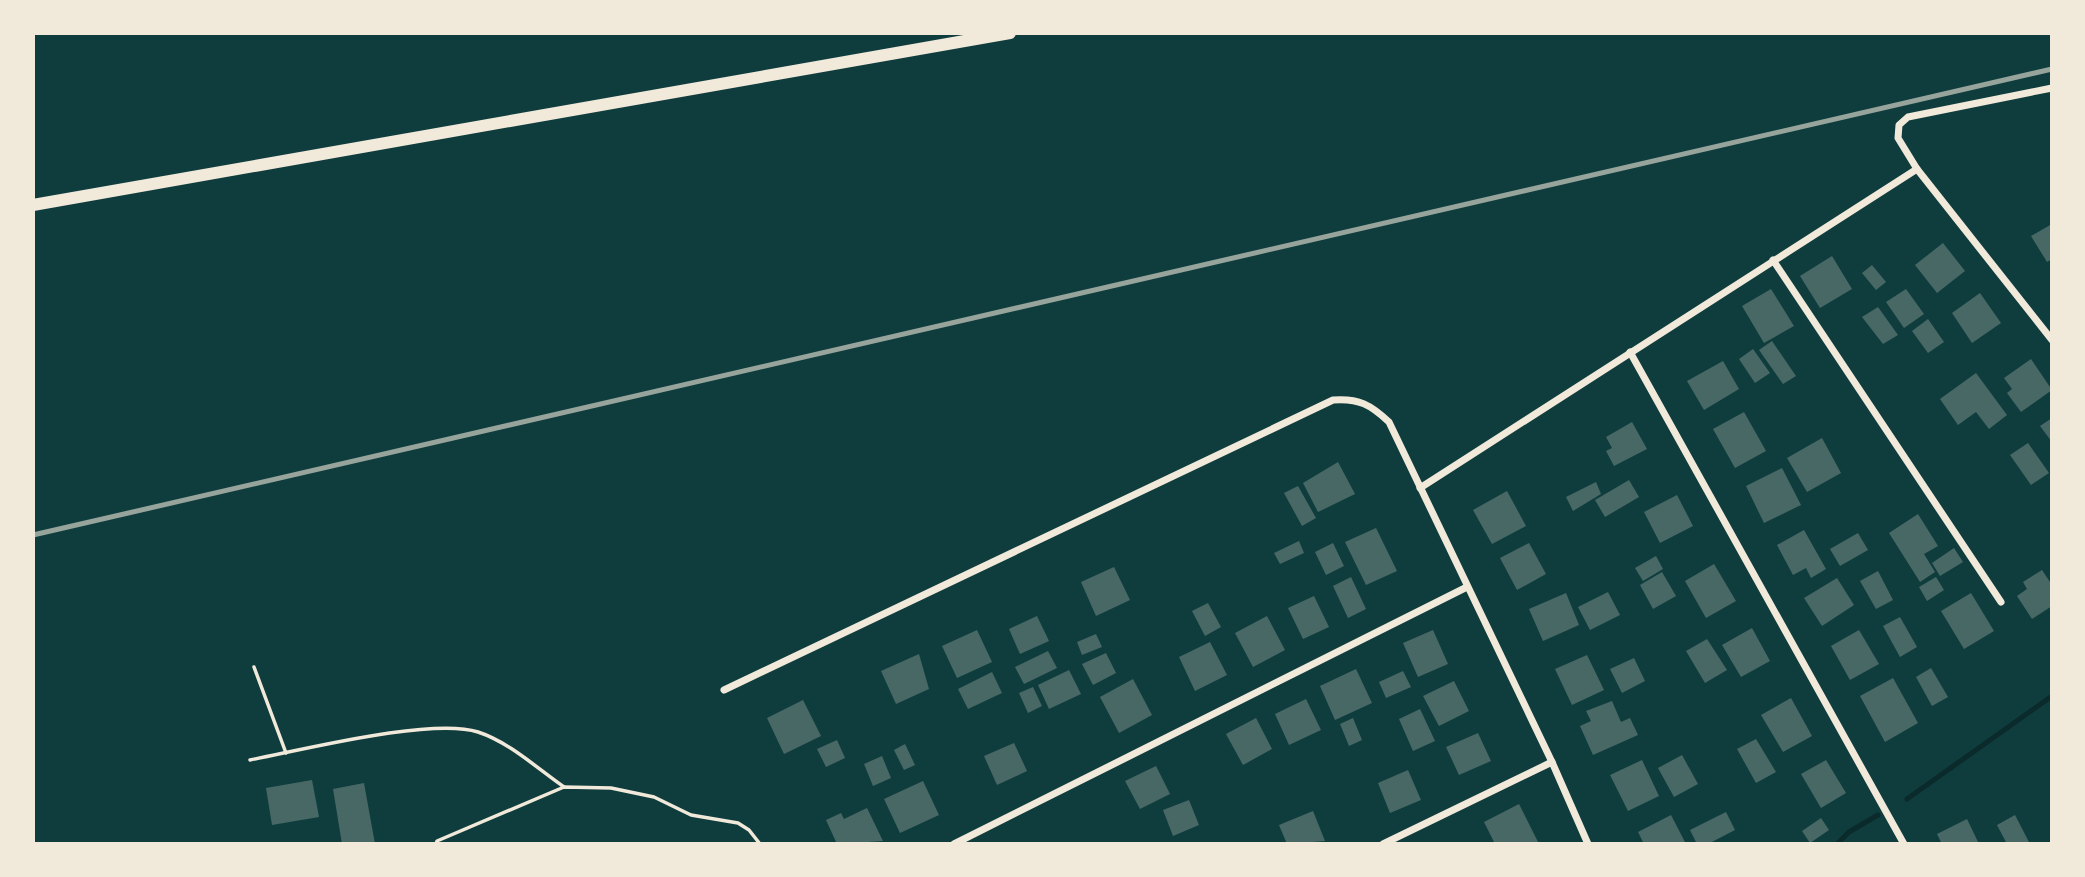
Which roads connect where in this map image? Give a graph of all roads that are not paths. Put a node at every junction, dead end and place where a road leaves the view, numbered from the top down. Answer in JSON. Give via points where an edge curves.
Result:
{"nodes":[{"id":1,"x":1010,"y":33,"type":"edge"},
{"id":2,"x":2052,"y":88,"type":"edge"},
{"id":3,"x":1917,"y":169,"type":"junction"},
{"id":4,"x":33,"y":205,"type":"edge"},
{"id":5,"x":1773,"y":260,"type":"junction"},
{"id":6,"x":2052,"y":340,"type":"edge"},
{"id":7,"x":1630,"y":352,"type":"junction"},
{"id":8,"x":1420,"y":488,"type":"junction"},
{"id":9,"x":1467,"y":587,"type":"junction"},
{"id":10,"x":2001,"y":602,"type":"dead end"},
{"id":11,"x":254,"y":667,"type":"dead end"},
{"id":12,"x":724,"y":691,"type":"dead end"},
{"id":13,"x":286,"y":753,"type":"junction"},
{"id":14,"x":250,"y":760,"type":"dead end"},
{"id":15,"x":1552,"y":762,"type":"junction"},
{"id":16,"x":564,"y":787,"type":"junction"},
{"id":17,"x":436,"y":844,"type":"edge"},
{"id":18,"x":760,"y":844,"type":"edge"},
{"id":19,"x":954,"y":844,"type":"edge"},
{"id":20,"x":1383,"y":844,"type":"edge"},
{"id":21,"x":1588,"y":844,"type":"edge"},
{"id":22,"x":1904,"y":844,"type":"edge"}],
"edges":[{"from":1,"to":4,"type":"main road"},
{"from":2,"to":3,"type":"street","via":[[1908,117],[1899,125],[1898,138]]},
{"from":3,"to":5,"type":"street"},
{"from":3,"to":6,"type":"street"},
{"from":5,"to":7,"type":"street"},
{"from":5,"to":10,"type":"street"},
{"from":7,"to":8,"type":"street"},
{"from":7,"to":22,"type":"street"},
{"from":8,"to":9,"type":"street"},
{"from":8,"to":12,"type":"street","via":[[1389,422],[1364,402],[1334,400]]},
{"from":9,"to":15,"type":"street"},
{"from":9,"to":19,"type":"street"},
{"from":11,"to":13,"type":"lane"},
{"from":13,"to":14,"type":"lane"},
{"from":13,"to":16,"type":"lane","via":[[355,739],[460,728],[498,742]]},
{"from":15,"to":20,"type":"street"},
{"from":15,"to":21,"type":"street"},
{"from":16,"to":17,"type":"lane"},
{"from":16,"to":18,"type":"lane","via":[[611,788],[654,797],[691,815],[738,824]]}]}
